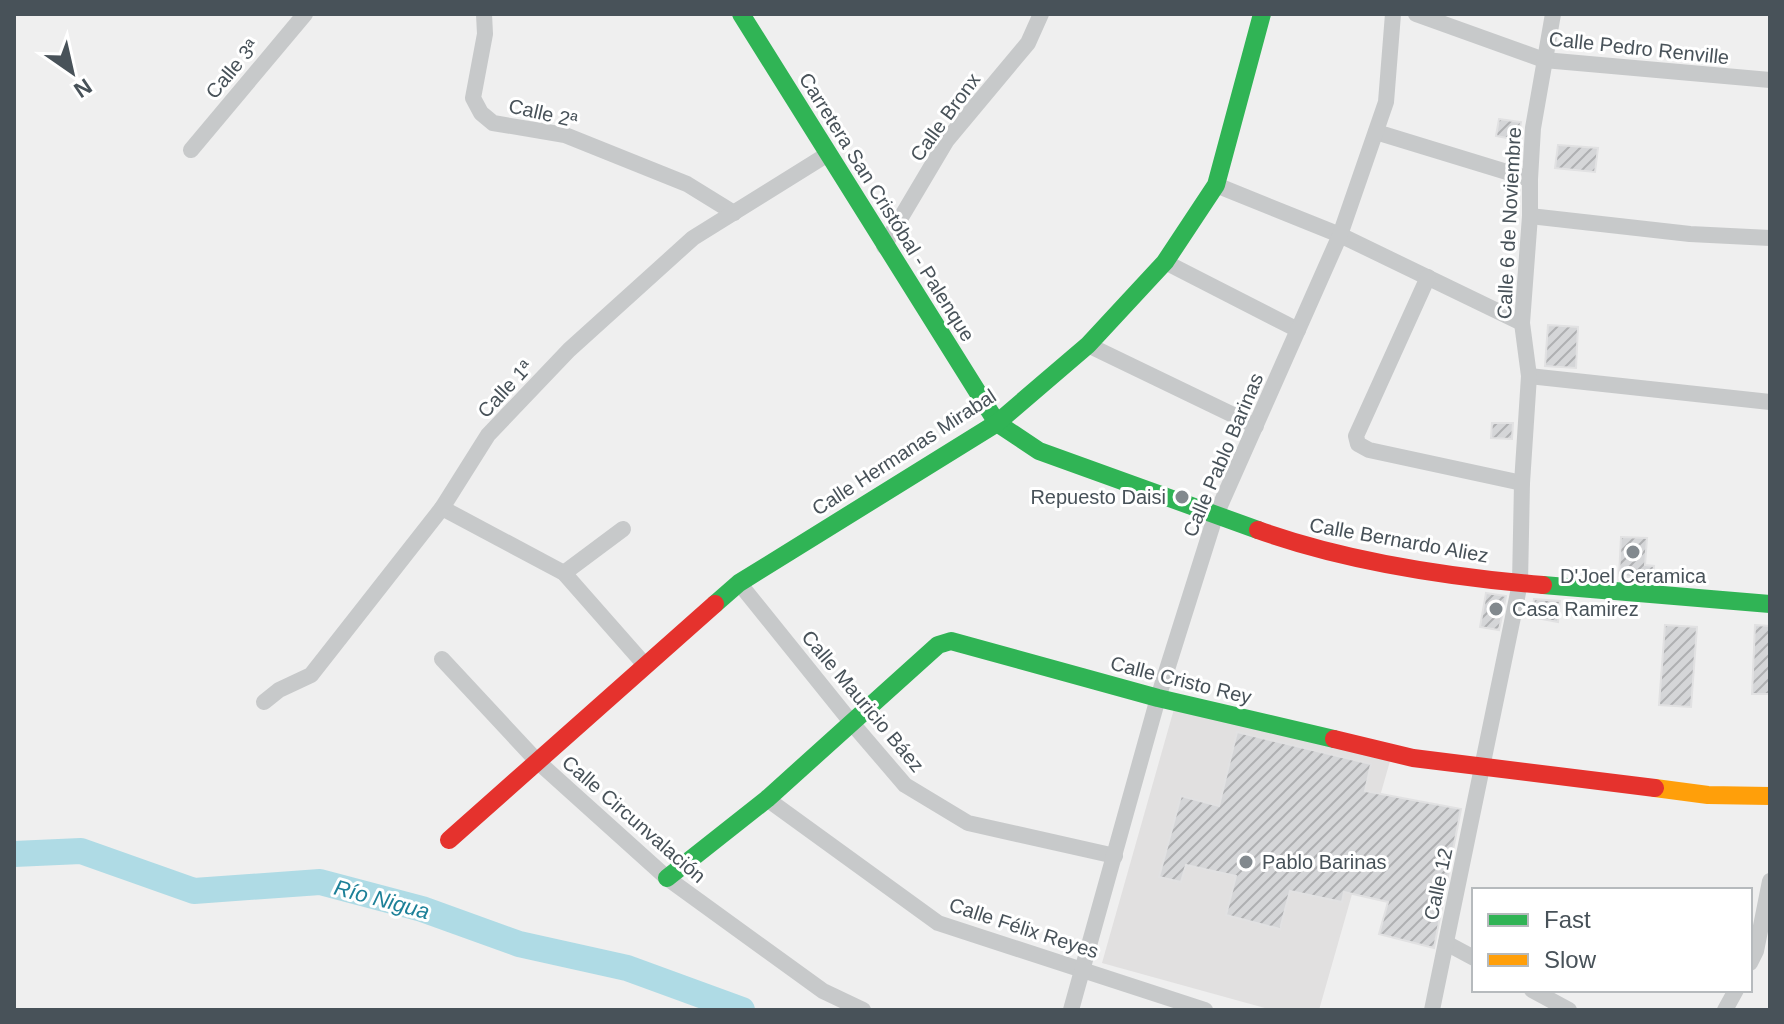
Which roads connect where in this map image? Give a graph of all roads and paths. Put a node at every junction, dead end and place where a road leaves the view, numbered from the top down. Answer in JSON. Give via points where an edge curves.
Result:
{"nodes":[{"id":1,"x":305,"y":14,"type":"edge"},
{"id":2,"x":484,"y":14,"type":"edge"},
{"id":3,"x":741,"y":14,"type":"edge"},
{"id":4,"x":1041,"y":14,"type":"edge"},
{"id":5,"x":1262,"y":14,"type":"edge"},
{"id":6,"x":1393,"y":14,"type":"edge"},
{"id":7,"x":1416,"y":14,"type":"edge"},
{"id":8,"x":1553,"y":14,"type":"edge"},
{"id":9,"x":1544,"y":60,"type":"junction"},
{"id":10,"x":1770,"y":80,"type":"edge"},
{"id":11,"x":1376,"y":132,"type":"junction"},
{"id":12,"x":191,"y":150,"type":"dead end"},
{"id":13,"x":828,"y":154,"type":"junction"},
{"id":14,"x":1530,"y":179,"type":"junction"},
{"id":15,"x":1216,"y":185,"type":"junction"},
{"id":16,"x":734,"y":213,"type":"junction"},
{"id":17,"x":1530,"y":216,"type":"junction"},
{"id":18,"x":1340,"y":235,"type":"junction"},
{"id":19,"x":1770,"y":238,"type":"edge"},
{"id":20,"x":884,"y":246,"type":"junction"},
{"id":21,"x":1165,"y":262,"type":"junction"},
{"id":22,"x":1428,"y":277,"type":"junction"},
{"id":23,"x":1522,"y":323,"type":"junction"},
{"id":24,"x":1298,"y":330,"type":"junction"},
{"id":25,"x":1088,"y":345,"type":"junction"},
{"id":26,"x":1529,"y":376,"type":"junction"},
{"id":27,"x":1770,"y":402,"type":"edge"},
{"id":28,"x":997,"y":423,"type":"junction"},
{"id":29,"x":1256,"y":426,"type":"junction"},
{"id":30,"x":1522,"y":483,"type":"junction"},
{"id":31,"x":442,"y":508,"type":"junction"},
{"id":32,"x":1215,"y":517,"type":"junction"},
{"id":33,"x":623,"y":529,"type":"dead end"},
{"id":34,"x":564,"y":573,"type":"junction"},
{"id":35,"x":739,"y":583,"type":"junction"},
{"id":36,"x":1520,"y":583,"type":"junction"},
{"id":37,"x":1770,"y":604,"type":"edge"},
{"id":38,"x":442,"y":659,"type":"dead end"},
{"id":39,"x":645,"y":665,"type":"junction"},
{"id":40,"x":1158,"y":698,"type":"junction"},
{"id":41,"x":264,"y":702,"type":"dead end"},
{"id":42,"x":851,"y":722,"type":"junction"},
{"id":43,"x":536,"y":760,"type":"junction"},
{"id":44,"x":1483,"y":767,"type":"junction"},
{"id":45,"x":1770,"y":796,"type":"edge"},
{"id":46,"x":767,"y":799,"type":"junction"},
{"id":47,"x":449,"y":840,"type":"dead end"},
{"id":48,"x":1115,"y":856,"type":"junction"},
{"id":49,"x":667,"y":878,"type":"junction"},
{"id":50,"x":1770,"y":881,"type":"edge"},
{"id":51,"x":1446,"y":943,"type":"junction"},
{"id":52,"x":1472,"y":957,"type":"edge"},
{"id":53,"x":1752,"y":959,"type":"edge"},
{"id":54,"x":1083,"y":969,"type":"junction"},
{"id":55,"x":1536,"y":992,"type":"edge"},
{"id":56,"x":1735,"y":992,"type":"edge"},
{"id":57,"x":863,"y":1010,"type":"edge"},
{"id":58,"x":1071,"y":1010,"type":"edge"},
{"id":59,"x":1205,"y":1010,"type":"edge"},
{"id":60,"x":1432,"y":1010,"type":"edge"},
{"id":61,"x":1569,"y":1010,"type":"edge"},
{"id":62,"x":1725,"y":1010,"type":"edge"}],
"edges":[{"from":1,"to":12,"type":"street","name":"Calle 3ª"},
{"from":2,"to":16,"type":"street","name":"Calle 2ª","via":[[473,98],[493,123],[565,135],[687,184]]},
{"from":3,"to":13,"type":"street","name":"Carretera San Cristóbal - Palenque"},
{"from":4,"to":20,"type":"street","name":"Calle Bronx","via":[[1028,43],[947,140]]},
{"from":5,"to":15,"type":"street","name":"Calle Hermanas Mirabal"},
{"from":6,"to":11,"type":"street","name":"Calle Pablo Barinas","via":[[1386,102]]},
{"from":7,"to":9,"type":"street","name":"Calle Pedro Renville"},
{"from":8,"to":9,"type":"street","name":"Calle 6 de Noviembre"},
{"from":9,"to":10,"type":"street","name":"Calle Pedro Renville"},
{"from":9,"to":14,"type":"street","name":"Calle 6 de Noviembre"},
{"from":11,"to":14,"type":"street"},
{"from":11,"to":18,"type":"street","name":"Calle Pablo Barinas"},
{"from":13,"to":16,"type":"street","name":"Calle 1ª"},
{"from":13,"to":20,"type":"street","name":"Carretera San Cristóbal - Palenque"},
{"from":14,"to":17,"type":"street","name":"Calle 6 de Noviembre"},
{"from":15,"to":18,"type":"street"},
{"from":15,"to":21,"type":"street","name":"Calle Hermanas Mirabal"},
{"from":16,"to":31,"type":"street","name":"Calle 1ª","via":[[693,238],[569,350],[488,435]]},
{"from":17,"to":19,"type":"street"},
{"from":17,"to":23,"type":"street","name":"Calle 6 de Noviembre"},
{"from":18,"to":22,"type":"street"},
{"from":18,"to":24,"type":"street","name":"Calle Pablo Barinas"},
{"from":20,"to":28,"type":"street","name":"Carretera San Cristóbal - Palenque"},
{"from":21,"to":24,"type":"street"},
{"from":21,"to":25,"type":"street","name":"Calle Hermanas Mirabal"},
{"from":22,"to":23,"type":"street"},
{"from":22,"to":30,"type":"street","via":[[1356,436],[1358,444]]},
{"from":23,"to":26,"type":"street","name":"Calle 6 de Noviembre"},
{"from":24,"to":29,"type":"street","name":"Calle Pablo Barinas"},
{"from":25,"to":28,"type":"street","name":"Calle Hermanas Mirabal"},
{"from":25,"to":29,"type":"street"},
{"from":26,"to":27,"type":"street"},
{"from":26,"to":30,"type":"street","name":"Calle 6 de Noviembre"},
{"from":28,"to":32,"type":"street","name":"Calle Bernardo Aliez","via":[[1039,451]]},
{"from":28,"to":35,"type":"street","name":"Calle Hermanas Mirabal"},
{"from":29,"to":32,"type":"street","name":"Calle Pablo Barinas"},
{"from":30,"to":36,"type":"street","name":"Calle 6 de Noviembre"},
{"from":31,"to":34,"type":"street"},
{"from":31,"to":41,"type":"street","name":"Calle 1ª","via":[[311,675]]},
{"from":32,"to":36,"type":"street","name":"Calle Bernardo Aliez","via":[[1299,545],[1382,563]]},
{"from":32,"to":40,"type":"street","name":"Calle Pablo Barinas"},
{"from":33,"to":34,"type":"street"},
{"from":34,"to":39,"type":"street"},
{"from":35,"to":39,"type":"street","name":"Calle Hermanas Mirabal"},
{"from":35,"to":42,"type":"street","name":"Calle Mauricio Báez"},
{"from":36,"to":37,"type":"street","name":"Calle Bernardo Aliez"},
{"from":36,"to":44,"type":"street","name":"Calle 6 de Noviembre"},
{"from":38,"to":43,"type":"street","name":"Calle Circunvalación"},
{"from":39,"to":43,"type":"street","name":"Calle Hermanas Mirabal"},
{"from":40,"to":42,"type":"street","name":"Calle Cristo Rey","via":[[951,641],[938,645]]},
{"from":40,"to":44,"type":"street","name":"Calle Cristo Rey","via":[[1413,758]]},
{"from":40,"to":48,"type":"street","name":"Calle Pablo Barinas"},
{"from":42,"to":46,"type":"street","name":"Calle Cristo Rey"},
{"from":42,"to":48,"type":"street","name":"Calle Mauricio Báez","via":[[905,785],[968,823]]},
{"from":43,"to":47,"type":"street","name":"Calle Hermanas Mirabal"},
{"from":43,"to":49,"type":"street","name":"Calle Circunvalación"},
{"from":44,"to":45,"type":"street","name":"Calle Cristo Rey","via":[[1708,795]]},
{"from":44,"to":51,"type":"street","name":"Calle 12"},
{"from":46,"to":49,"type":"street","name":"Calle Cristo Rey"},
{"from":46,"to":54,"type":"street","name":"Calle Félix Reyes","via":[[938,923]]},
{"from":48,"to":54,"type":"street","name":"Calle Pablo Barinas"},
{"from":49,"to":57,"type":"street","name":"Calle Circunvalación","via":[[823,991]]},
{"from":50,"to":53,"type":"street"},
{"from":51,"to":52,"type":"street"},
{"from":51,"to":60,"type":"street","name":"Calle 12"},
{"from":54,"to":58,"type":"street","name":"Calle Pablo Barinas"},
{"from":54,"to":59,"type":"street","name":"Calle Félix Reyes"},
{"from":55,"to":61,"type":"street"},
{"from":56,"to":62,"type":"street"}]}
